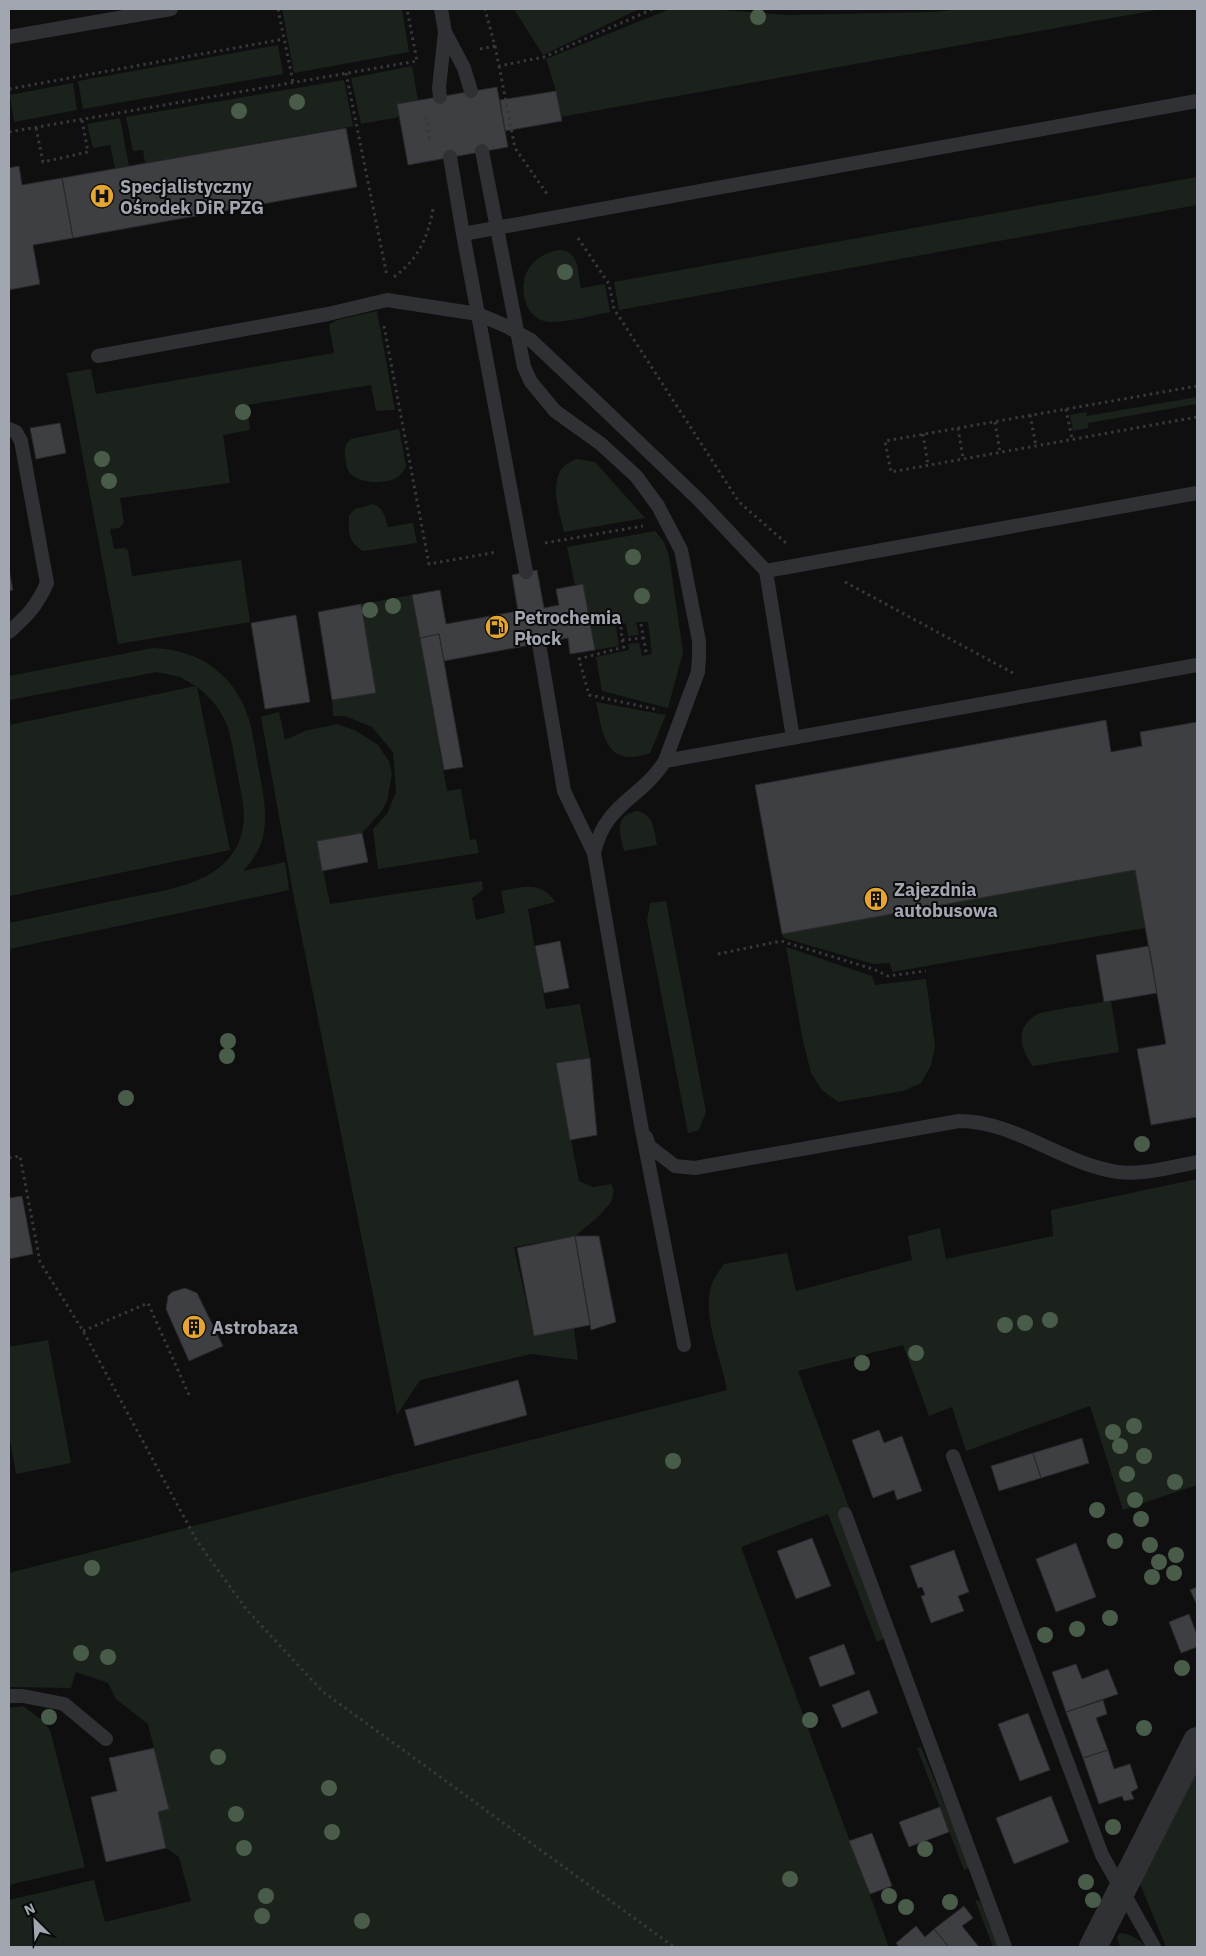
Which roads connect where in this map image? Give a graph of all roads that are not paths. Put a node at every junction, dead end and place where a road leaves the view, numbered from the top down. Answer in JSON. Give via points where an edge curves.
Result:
{"nodes":[{"id":1,"x":171,"y":9,"type":"edge"},
{"id":2,"x":441,"y":9,"type":"edge"},
{"id":3,"x":445,"y":32,"type":"junction"},
{"id":4,"x":9,"y":37,"type":"edge"},
{"id":5,"x":471,"y":91,"type":"dead end"},
{"id":6,"x":440,"y":97,"type":"dead end"},
{"id":7,"x":1197,"y":101,"type":"edge"},
{"id":8,"x":482,"y":151,"type":"dead end"},
{"id":9,"x":450,"y":157,"type":"dead end"},
{"id":10,"x":496,"y":228,"type":"junction"},
{"id":11,"x":463,"y":234,"type":"junction"},
{"id":12,"x":478,"y":314,"type":"junction"},
{"id":13,"x":517,"y":333,"type":"junction"},
{"id":14,"x":98,"y":356,"type":"dead end"},
{"id":15,"x":9,"y":429,"type":"edge"},
{"id":16,"x":1197,"y":493,"type":"edge"},
{"id":17,"x":766,"y":571,"type":"junction"},
{"id":18,"x":526,"y":572,"type":"dead end"},
{"id":19,"x":9,"y":632,"type":"edge"},
{"id":20,"x":539,"y":644,"type":"dead end"},
{"id":21,"x":1197,"y":665,"type":"edge"},
{"id":22,"x":793,"y":738,"type":"junction"},
{"id":23,"x":665,"y":761,"type":"junction"},
{"id":24,"x":594,"y":853,"type":"junction"},
{"id":25,"x":641,"y":1125,"type":"junction"},
{"id":26,"x":1197,"y":1162,"type":"edge"},
{"id":27,"x":684,"y":1345,"type":"dead end"},
{"id":28,"x":953,"y":1456,"type":"dead end"},
{"id":29,"x":845,"y":1514,"type":"dead end"},
{"id":30,"x":9,"y":1696,"type":"edge"},
{"id":31,"x":106,"y":1739,"type":"dead end"},
{"id":32,"x":1197,"y":1742,"type":"edge"},
{"id":33,"x":1122,"y":1891,"type":"junction"},
{"id":34,"x":1005,"y":1947,"type":"edge"},
{"id":35,"x":1093,"y":1947,"type":"edge"},
{"id":36,"x":1154,"y":1947,"type":"edge"}],
"edges":[{"from":1,"to":4,"type":"lane"},
{"from":2,"to":3,"type":"lane"},
{"from":3,"to":5,"type":"lane","via":[[464,68]]},
{"from":3,"to":6,"type":"lane"},
{"from":7,"to":10,"type":"lane"},
{"from":8,"to":10,"type":"lane"},
{"from":9,"to":11,"type":"lane"},
{"from":10,"to":11,"type":"lane"},
{"from":10,"to":13,"type":"lane"},
{"from":11,"to":12,"type":"lane"},
{"from":12,"to":13,"type":"lane"},
{"from":12,"to":14,"type":"lane","via":[[387,300],[328,314]]},
{"from":12,"to":18,"type":"lane"},
{"from":13,"to":17,"type":"lane","via":[[531,340],[700,501]]},
{"from":13,"to":23,"type":"lane","via":[[524,367],[531,382],[555,411],[601,444],[636,476],[658,506],[681,550],[699,641],[698,672]]},
{"from":15,"to":19,"type":"lane","via":[[16,432],[21,441],[47,583],[28,616]]},
{"from":16,"to":17,"type":"lane"},
{"from":17,"to":22,"type":"lane"},
{"from":20,"to":24,"type":"lane","via":[[564,791]]},
{"from":21,"to":22,"type":"lane"},
{"from":22,"to":23,"type":"lane"},
{"from":23,"to":24,"type":"lane","via":[[657,773],[607,820],[598,836]]},
{"from":24,"to":25,"type":"lane"},
{"from":25,"to":26,"type":"lane","via":[[650,1146],[659,1155],[675,1166],[695,1168],[959,1121],[976,1121],[996,1127],[1093,1166],[1118,1172],[1142,1172]]},
{"from":25,"to":27,"type":"lane"},
{"from":28,"to":33,"type":"lane","via":[[1102,1855]]},
{"from":29,"to":34,"type":"lane"},
{"from":30,"to":31,"type":"lane","via":[[64,1704]]},
{"from":32,"to":33,"type":"street"},
{"from":33,"to":35,"type":"street"},
{"from":33,"to":36,"type":"lane"}]}
